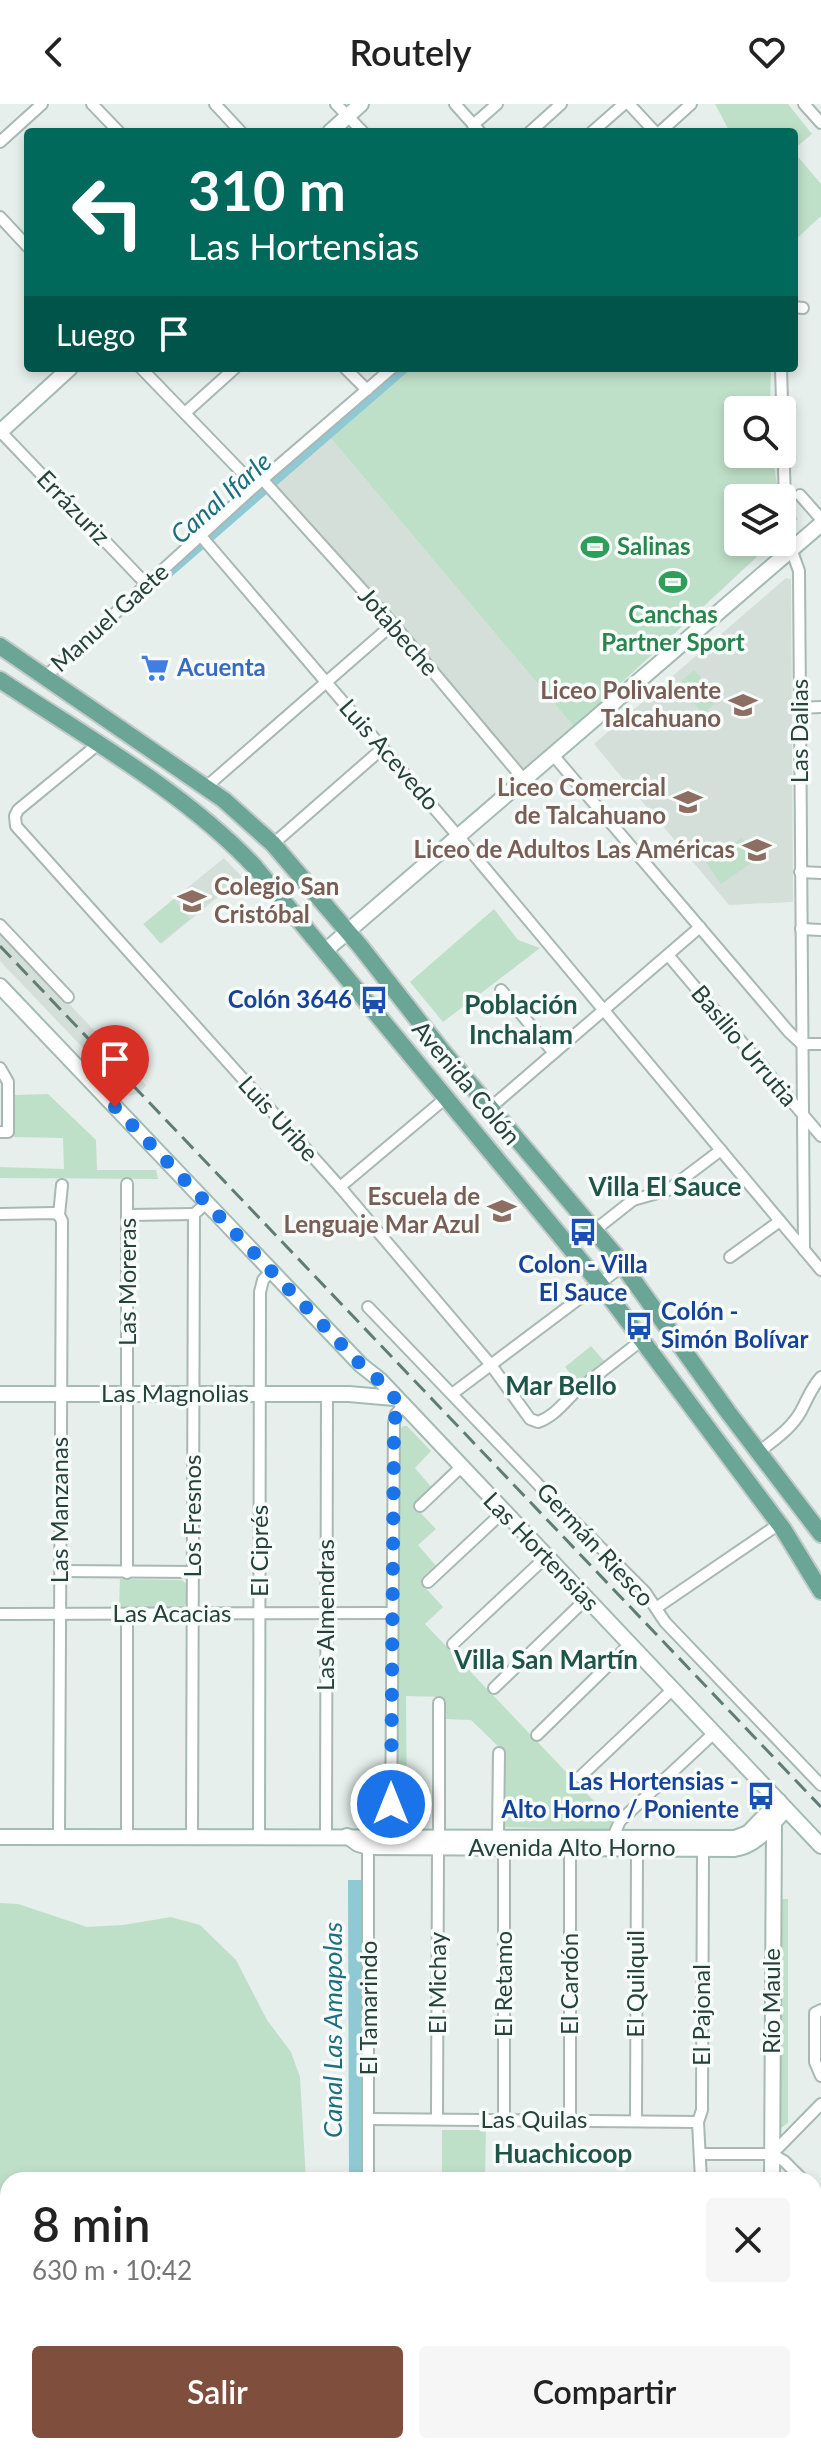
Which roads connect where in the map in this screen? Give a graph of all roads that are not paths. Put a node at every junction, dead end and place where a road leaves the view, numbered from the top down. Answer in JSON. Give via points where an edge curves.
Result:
{"nodes":[{"id":1,"x":42,"y":104,"type":"edge"},
{"id":2,"x":92,"y":104,"type":"edge"},
{"id":3,"x":215,"y":104,"type":"edge"},
{"id":4,"x":336,"y":104,"type":"edge"},
{"id":5,"x":361,"y":104,"type":"edge"},
{"id":6,"x":455,"y":104,"type":"edge"},
{"id":7,"x":497,"y":104,"type":"edge"},
{"id":8,"x":561,"y":104,"type":"edge"},
{"id":9,"x":627,"y":104,"type":"edge"},
{"id":10,"x":804,"y":104,"type":"edge"},
{"id":11,"x":687,"y":105,"type":"edge"},
{"id":12,"x":348,"y":116,"type":"junction"},
{"id":13,"x":821,"y":123,"type":"edge"},
{"id":14,"x":115,"y":128,"type":"edge"},
{"id":15,"x":237,"y":128,"type":"edge"},
{"id":16,"x":334,"y":128,"type":"edge"},
{"id":17,"x":359,"y":128,"type":"edge"},
{"id":18,"x":476,"y":128,"type":"edge"},
{"id":19,"x":534,"y":128,"type":"edge"},
{"id":20,"x":597,"y":128,"type":"edge"},
{"id":21,"x":653,"y":128,"type":"edge"},
{"id":22,"x":661,"y":128,"type":"edge"},
{"id":23,"x":0,"y":142,"type":"edge"},
{"id":24,"x":0,"y":217,"type":"edge"},
{"id":25,"x":24,"y":243,"type":"edge"},
{"id":26,"x":66,"y":372,"type":"edge"},
{"id":27,"x":145,"y":372,"type":"edge"},
{"id":28,"x":231,"y":372,"type":"edge"},
{"id":29,"x":349,"y":372,"type":"edge"},
{"id":30,"x":387,"y":372,"type":"edge"},
{"id":31,"x":781,"y":372,"type":"edge"},
{"id":32,"x":367,"y":390,"type":"junction"},
{"id":33,"x":185,"y":413,"type":"junction"},
{"id":34,"x":0,"y":432,"type":"edge"},
{"id":35,"x":784,"y":484,"type":"edge"},
{"id":36,"x":264,"y":485,"type":"junction"},
{"id":37,"x":800,"y":495,"type":"dead end"},
{"id":38,"x":821,"y":521,"type":"edge"},
{"id":39,"x":821,"y":536,"type":"edge"},
{"id":40,"x":204,"y":540,"type":"junction"},
{"id":41,"x":796,"y":550,"type":"edge"},
{"id":42,"x":796,"y":552,"type":"edge"},
{"id":43,"x":791,"y":556,"type":"edge"},
{"id":44,"x":794,"y":556,"type":"edge"},
{"id":45,"x":147,"y":585,"type":"junction"},
{"id":46,"x":393,"y":624,"type":"junction"},
{"id":47,"x":0,"y":646,"type":"edge"},
{"id":48,"x":44,"y":678,"type":"junction"},
{"id":49,"x":0,"y":680,"type":"edge"},
{"id":50,"x":327,"y":682,"type":"junction"},
{"id":51,"x":821,"y":707,"type":"edge"},
{"id":52,"x":799,"y":708,"type":"junction"},
{"id":53,"x":97,"y":745,"type":"junction"},
{"id":54,"x":383,"y":748,"type":"junction"},
{"id":55,"x":556,"y":758,"type":"junction"},
{"id":56,"x":527,"y":783,"type":"junction"},
{"id":57,"x":206,"y":787,"type":"junction"},
{"id":58,"x":462,"y":840,"type":"junction"},
{"id":59,"x":273,"y":844,"type":"junction"},
{"id":60,"x":800,"y":872,"type":"junction"},
{"id":61,"x":821,"y":873,"type":"edge"},
{"id":62,"x":0,"y":925,"type":"edge"},
{"id":63,"x":700,"y":927,"type":"junction"},
{"id":64,"x":801,"y":929,"type":"junction"},
{"id":65,"x":821,"y":930,"type":"edge"},
{"id":66,"x":351,"y":935,"type":"junction"},
{"id":67,"x":328,"y":954,"type":"junction"},
{"id":68,"x":668,"y":955,"type":"junction"},
{"id":69,"x":501,"y":990,"type":"dead end"},
{"id":70,"x":2,"y":994,"type":"edge"},
{"id":71,"x":68,"y":997,"type":"dead end"},
{"id":72,"x":604,"y":1010,"type":"junction"},
{"id":73,"x":802,"y":1044,"type":"junction"},
{"id":74,"x":821,"y":1044,"type":"edge"},
{"id":75,"x":554,"y":1053,"type":"junction"},
{"id":76,"x":0,"y":1068,"type":"edge"},
{"id":77,"x":447,"y":1097,"type":"junction"},
{"id":78,"x":490,"y":1108,"type":"junction"},
{"id":79,"x":803,"y":1116,"type":"junction"},
{"id":80,"x":0,"y":1132,"type":"edge"},
{"id":81,"x":820,"y":1133,"type":"edge"},
{"id":82,"x":721,"y":1150,"type":"junction"},
{"id":83,"x":127,"y":1184,"type":"dead end"},
{"id":84,"x":62,"y":1185,"type":"dead end"},
{"id":85,"x":340,"y":1187,"type":"junction"},
{"id":86,"x":207,"y":1203,"type":"junction"},
{"id":87,"x":0,"y":1214,"type":"edge"},
{"id":88,"x":194,"y":1214,"type":"junction"},
{"id":89,"x":59,"y":1215,"type":"junction"},
{"id":90,"x":129,"y":1215,"type":"junction"},
{"id":91,"x":780,"y":1221,"type":"junction"},
{"id":92,"x":595,"y":1230,"type":"junction"},
{"id":93,"x":804,"y":1250,"type":"junction"},
{"id":94,"x":730,"y":1257,"type":"dead end"},
{"id":95,"x":817,"y":1257,"type":"edge"},
{"id":96,"x":624,"y":1265,"type":"junction"},
{"id":97,"x":272,"y":1270,"type":"junction"},
{"id":98,"x":821,"y":1270,"type":"edge"},
{"id":99,"x":600,"y":1284,"type":"junction"},
{"id":100,"x":368,"y":1307,"type":"dead end"},
{"id":101,"x":642,"y":1340,"type":"junction"},
{"id":102,"x":491,"y":1365,"type":"junction"},
{"id":103,"x":821,"y":1377,"type":"edge"},
{"id":104,"x":373,"y":1387,"type":"junction"},
{"id":105,"x":0,"y":1394,"type":"edge"},
{"id":106,"x":61,"y":1394,"type":"junction"},
{"id":107,"x":128,"y":1394,"type":"junction"},
{"id":108,"x":193,"y":1394,"type":"junction"},
{"id":109,"x":260,"y":1394,"type":"junction"},
{"id":110,"x":327,"y":1394,"type":"junction"},
{"id":111,"x":452,"y":1394,"type":"junction"},
{"id":112,"x":398,"y":1402,"type":"junction"},
{"id":113,"x":759,"y":1452,"type":"junction"},
{"id":114,"x":460,"y":1468,"type":"junction"},
{"id":115,"x":420,"y":1506,"type":"dead end"},
{"id":116,"x":503,"y":1512,"type":"junction"},
{"id":117,"x":779,"y":1524,"type":"junction"},
{"id":118,"x":821,"y":1534,"type":"edge"},
{"id":119,"x":546,"y":1557,"type":"junction"},
{"id":120,"x":61,"y":1571,"type":"junction"},
{"id":121,"x":193,"y":1572,"type":"junction"},
{"id":122,"x":127,"y":1573,"type":"junction"},
{"id":123,"x":428,"y":1582,"type":"dead end"},
{"id":124,"x":821,"y":1591,"type":"edge"},
{"id":125,"x":586,"y":1599,"type":"junction"},
{"id":126,"x":656,"y":1608,"type":"junction"},
{"id":127,"x":392,"y":1613,"type":"junction"},
{"id":128,"x":0,"y":1614,"type":"edge"},
{"id":129,"x":59,"y":1614,"type":"junction"},
{"id":130,"x":127,"y":1614,"type":"junction"},
{"id":131,"x":193,"y":1614,"type":"junction"},
{"id":132,"x":260,"y":1614,"type":"junction"},
{"id":133,"x":326,"y":1614,"type":"junction"},
{"id":134,"x":453,"y":1644,"type":"dead end"},
{"id":135,"x":629,"y":1645,"type":"junction"},
{"id":136,"x":494,"y":1688,"type":"dead end"},
{"id":137,"x":672,"y":1690,"type":"junction"},
{"id":138,"x":439,"y":1703,"type":"dead end"},
{"id":139,"x":714,"y":1733,"type":"junction"},
{"id":140,"x":537,"y":1735,"type":"dead end"},
{"id":141,"x":499,"y":1753,"type":"dead end"},
{"id":142,"x":580,"y":1777,"type":"dead end"},
{"id":143,"x":821,"y":1785,"type":"edge"},
{"id":144,"x":783,"y":1805,"type":"junction"},
{"id":145,"x":774,"y":1822,"type":"junction"},
{"id":146,"x":59,"y":1836,"type":"junction"},
{"id":147,"x":127,"y":1836,"type":"junction"},
{"id":148,"x":192,"y":1836,"type":"junction"},
{"id":149,"x":259,"y":1836,"type":"junction"},
{"id":150,"x":326,"y":1836,"type":"junction"},
{"id":151,"x":391,"y":1836,"type":"junction"},
{"id":152,"x":0,"y":1837,"type":"edge"},
{"id":153,"x":613,"y":1837,"type":"junction"},
{"id":154,"x":368,"y":1842,"type":"junction"},
{"id":155,"x":439,"y":1842,"type":"junction"},
{"id":156,"x":501,"y":1842,"type":"junction"},
{"id":157,"x":703,"y":1843,"type":"junction"},
{"id":158,"x":821,"y":1846,"type":"edge"},
{"id":159,"x":745,"y":1847,"type":"junction"},
{"id":160,"x":570,"y":1848,"type":"junction"},
{"id":161,"x":637,"y":1848,"type":"junction"},
{"id":162,"x":773,"y":1849,"type":"junction"},
{"id":163,"x":820,"y":2010,"type":"edge"},
{"id":164,"x":821,"y":2076,"type":"edge"},
{"id":165,"x":821,"y":2104,"type":"edge"},
{"id":166,"x":369,"y":2119,"type":"junction"},
{"id":167,"x":437,"y":2119,"type":"junction"},
{"id":168,"x":504,"y":2119,"type":"junction"},
{"id":169,"x":570,"y":2120,"type":"junction"},
{"id":170,"x":636,"y":2120,"type":"junction"},
{"id":171,"x":698,"y":2122,"type":"junction"},
{"id":172,"x":700,"y":2154,"type":"junction"},
{"id":173,"x":772,"y":2154,"type":"junction"},
{"id":174,"x":368,"y":2172,"type":"edge"},
{"id":175,"x":701,"y":2172,"type":"edge"},
{"id":176,"x":772,"y":2172,"type":"edge"},
{"id":177,"x":795,"y":2172,"type":"edge"}],
"edges":[{"from":1,"to":23,"type":"street"},
{"from":2,"to":14,"type":"street"},
{"from":3,"to":15,"type":"street"},
{"from":4,"to":12,"type":"street"},
{"from":5,"to":12,"type":"street"},
{"from":6,"to":18,"type":"street"},
{"from":7,"to":18,"type":"street"},
{"from":8,"to":19,"type":"street"},
{"from":9,"to":20,"type":"street"},
{"from":9,"to":21,"type":"street"},
{"from":10,"to":13,"type":"street"},
{"from":11,"to":22,"type":"street"},
{"from":12,"to":16,"type":"street"},
{"from":12,"to":17,"type":"street"},
{"from":24,"to":25,"type":"street"},
{"from":26,"to":34,"type":"street"},
{"from":27,"to":33,"type":"street","name":"Jotabeche"},
{"from":28,"to":33,"type":"street"},
{"from":29,"to":32,"type":"street"},
{"from":30,"to":32,"type":"street","name":"Manuel Gaete"},
{"from":31,"to":35,"type":"street","name":"Las Dalias"},
{"from":32,"to":36,"type":"street","name":"Manuel Gaete"},
{"from":33,"to":36,"type":"street","name":"Jotabeche"},
{"from":34,"to":45,"type":"street","name":"Errázuriz"},
{"from":36,"to":40,"type":"street","name":"Manuel Gaete"},
{"from":36,"to":46,"type":"street","name":"Jotabeche"},
{"from":37,"to":38,"type":"street"},
{"from":38,"to":41,"type":"street"},
{"from":39,"to":42,"type":"street"},
{"from":40,"to":45,"type":"street","name":"Manuel Gaete"},
{"from":40,"to":50,"type":"street","name":"Luis Acevedo"},
{"from":43,"to":55,"type":"street"},
{"from":44,"to":52,"type":"street","name":"Las Dalias","via":[[799,571]]},
{"from":45,"to":48,"type":"street","name":"Manuel Gaete"},
{"from":46,"to":50,"type":"street"},
{"from":46,"to":56,"type":"street","name":"Jotabeche"},
{"from":47,"to":48,"type":"main road","name":"Avenida Colón"},
{"from":48,"to":57,"type":"main road","name":"Avenida Colón"},
{"from":49,"to":53,"type":"main road","name":"Avenida Colón"},
{"from":50,"to":54,"type":"street","name":"Luis Acevedo"},
{"from":50,"to":57,"type":"street"},
{"from":51,"to":52,"type":"street"},
{"from":52,"to":60,"type":"street","name":"Las Dalias"},
{"from":53,"to":67,"type":"main road","name":"Avenida Colón","via":[[227,838]]},
{"from":53,"to":85,"type":"street","name":"Luis Uribe","via":[[22,807],[14,820],[19,831]]},
{"from":54,"to":58,"type":"street","name":"Luis Acevedo"},
{"from":54,"to":59,"type":"street"},
{"from":55,"to":56,"type":"street"},
{"from":55,"to":63,"type":"street"},
{"from":56,"to":58,"type":"street"},
{"from":57,"to":59,"type":"main road","name":"Avenida Colón"},
{"from":58,"to":66,"type":"street"},
{"from":58,"to":72,"type":"street","name":"Luis Acevedo"},
{"from":59,"to":66,"type":"main road","name":"Avenida Colón"},
{"from":60,"to":61,"type":"street"},
{"from":60,"to":64,"type":"street","name":"Las Dalias"},
{"from":62,"to":71,"type":"street"},
{"from":63,"to":68,"type":"street"},
{"from":63,"to":73,"type":"street"},
{"from":64,"to":65,"type":"street"},
{"from":64,"to":73,"type":"street","name":"Las Dalias"},
{"from":66,"to":67,"type":"street"},
{"from":66,"to":78,"type":"main road","name":"Avenida Colón"},
{"from":67,"to":77,"type":"main road","name":"Avenida Colón"},
{"from":68,"to":72,"type":"street"},
{"from":68,"to":79,"type":"street","name":"Basilio Urrutia"},
{"from":69,"to":75,"type":"street"},
{"from":70,"to":86,"type":"street","name":"Las Hortensias"},
{"from":72,"to":75,"type":"street"},
{"from":72,"to":82,"type":"street","name":"Luis Acevedo"},
{"from":73,"to":74,"type":"street"},
{"from":73,"to":79,"type":"street","name":"Las Dalias"},
{"from":75,"to":78,"type":"street"},
{"from":76,"to":80,"type":"street","via":[[8,1082],[8,1132]]},
{"from":77,"to":85,"type":"street"},
{"from":77,"to":99,"type":"main road","name":"Avenida Colón"},
{"from":78,"to":92,"type":"main road","name":"Avenida Colón"},
{"from":79,"to":81,"type":"street","name":"Basilio Urrutia"},
{"from":79,"to":93,"type":"street","name":"Las Dalias"},
{"from":82,"to":91,"type":"street","name":"Luis Acevedo"},
{"from":82,"to":92,"type":"street","via":[[668,1190],[633,1200]]},
{"from":83,"to":90,"type":"street","name":"Las Moreras"},
{"from":84,"to":89,"type":"street","name":"Las Manzanas"},
{"from":85,"to":102,"type":"street","name":"Luis Uribe"},
{"from":86,"to":88,"type":"street"},
{"from":86,"to":97,"type":"street","name":"Las Hortensias"},
{"from":87,"to":89,"type":"street"},
{"from":88,"to":90,"type":"street"},
{"from":88,"to":108,"type":"street","name":"Los Fresnos"},
{"from":89,"to":106,"type":"street","name":"Las Manzanas"},
{"from":90,"to":107,"type":"street","name":"Las Moreras"},
{"from":91,"to":93,"type":"street","name":"Luis Acevedo"},
{"from":91,"to":94,"type":"street"},
{"from":92,"to":96,"type":"main road","name":"Avenida Colón"},
{"from":93,"to":95,"type":"street","name":"Luis Acevedo"},
{"from":95,"to":98,"type":"street","name":"Luis Acevedo"},
{"from":96,"to":99,"type":"street"},
{"from":96,"to":113,"type":"main road","name":"Avenida Colón"},
{"from":97,"to":104,"type":"street","name":"Las Hortensias","via":[[361,1365]]},
{"from":97,"to":109,"type":"street","name":"El Ciprés","via":[[261,1288]]},
{"from":99,"to":101,"type":"main road","name":"Avenida Colón"},
{"from":99,"to":102,"type":"street"},
{"from":100,"to":111,"type":"street","name":"Germán Riesco"},
{"from":101,"to":102,"type":"street","name":"Luis Uribe","via":[[538,1422],[530,1419]]},
{"from":101,"to":117,"type":"main road","name":"Avenida Colón"},
{"from":102,"to":111,"type":"street"},
{"from":103,"to":113,"type":"street","via":[[782,1435]]},
{"from":104,"to":110,"type":"street","name":"Las Magnolias"},
{"from":104,"to":112,"type":"street","name":"Las Hortensias"},
{"from":105,"to":106,"type":"street","name":"Las Magnolias"},
{"from":106,"to":107,"type":"street","name":"Las Magnolias"},
{"from":106,"to":120,"type":"street","name":"Las Manzanas"},
{"from":107,"to":108,"type":"street","name":"Las Magnolias"},
{"from":107,"to":122,"type":"street","name":"Las Moreras"},
{"from":108,"to":109,"type":"street","name":"Las Magnolias"},
{"from":108,"to":121,"type":"street","name":"Los Fresnos"},
{"from":109,"to":110,"type":"street","name":"Las Magnolias"},
{"from":109,"to":132,"type":"street","name":"El Ciprés"},
{"from":110,"to":133,"type":"street","name":"Las Almendras"},
{"from":111,"to":126,"type":"street","name":"Germán Riesco"},
{"from":112,"to":114,"type":"street","name":"Las Hortensias"},
{"from":112,"to":127,"type":"street"},
{"from":113,"to":118,"type":"main road","name":"Avenida Colón"},
{"from":114,"to":115,"type":"street"},
{"from":114,"to":116,"type":"street","name":"Las Hortensias"},
{"from":116,"to":119,"type":"street","name":"Las Hortensias"},
{"from":116,"to":123,"type":"street"},
{"from":117,"to":124,"type":"main road","name":"Avenida Colón"},
{"from":117,"to":126,"type":"street"},
{"from":119,"to":125,"type":"street","name":"Las Hortensias"},
{"from":119,"to":134,"type":"street"},
{"from":120,"to":122,"type":"street"},
{"from":120,"to":129,"type":"street","name":"Las Manzanas"},
{"from":121,"to":122,"type":"street"},
{"from":121,"to":131,"type":"street","name":"Los Fresnos"},
{"from":125,"to":135,"type":"street","name":"Las Hortensias"},
{"from":125,"to":136,"type":"street"},
{"from":126,"to":143,"type":"street","name":"Germán Riesco"},
{"from":127,"to":133,"type":"street","name":"Las Acacias"},
{"from":127,"to":151,"type":"street"},
{"from":128,"to":129,"type":"street","name":"Las Acacias"},
{"from":129,"to":130,"type":"street","name":"Las Acacias"},
{"from":129,"to":146,"type":"street","name":"Las Manzanas"},
{"from":130,"to":131,"type":"street","name":"Las Acacias"},
{"from":130,"to":147,"type":"street"},
{"from":131,"to":132,"type":"street","name":"Las Acacias"},
{"from":131,"to":148,"type":"street","name":"Los Fresnos"},
{"from":132,"to":133,"type":"street","name":"Las Acacias"},
{"from":132,"to":149,"type":"street","name":"El Ciprés"},
{"from":133,"to":150,"type":"street","name":"Las Almendras"},
{"from":135,"to":137,"type":"street","name":"Las Hortensias"},
{"from":135,"to":140,"type":"street"},
{"from":137,"to":139,"type":"street","name":"Las Hortensias"},
{"from":137,"to":142,"type":"street"},
{"from":138,"to":155,"type":"street","name":"El Michay"},
{"from":139,"to":144,"type":"street","name":"Las Hortensias"},
{"from":139,"to":153,"type":"street","via":[[620,1821]]},
{"from":141,"to":156,"type":"street","name":"El Retamo"},
{"from":144,"to":145,"type":"street"},
{"from":144,"to":157,"type":"street","name":"Avenida Alto Horno","via":[[742,1837]]},
{"from":144,"to":158,"type":"street","name":"Las Hortensias"},
{"from":145,"to":159,"type":"street"},
{"from":145,"to":162,"type":"street","name":"Río Maule"},
{"from":146,"to":147,"type":"street","name":"Avenida Alto Horno"},
{"from":146,"to":152,"type":"street","name":"Avenida Alto Horno"},
{"from":147,"to":148,"type":"street","name":"Avenida Alto Horno"},
{"from":148,"to":149,"type":"street","name":"Avenida Alto Horno"},
{"from":149,"to":150,"type":"street","name":"Avenida Alto Horno"},
{"from":150,"to":154,"type":"street","name":"Avenida Alto Horno"},
{"from":151,"to":154,"type":"street","name":"Avenida Alto Horno"},
{"from":151,"to":155,"type":"street","name":"Avenida Alto Horno"},
{"from":153,"to":156,"type":"street","name":"Avenida Alto Horno"},
{"from":153,"to":157,"type":"street","name":"Avenida Alto Horno"},
{"from":154,"to":155,"type":"street","name":"Avenida Alto Horno"},
{"from":154,"to":166,"type":"street","name":"El Tamarindo"},
{"from":155,"to":156,"type":"street","name":"Avenida Alto Horno"},
{"from":155,"to":167,"type":"street","name":"El Michay"},
{"from":156,"to":160,"type":"street","name":"Avenida Alto Horno"},
{"from":156,"to":168,"type":"street","name":"El Retamo"},
{"from":157,"to":159,"type":"street","name":"Avenida Alto Horno"},
{"from":157,"to":161,"type":"street","name":"Avenida Alto Horno"},
{"from":157,"to":171,"type":"street","name":"El Pajonal"},
{"from":159,"to":162,"type":"street","name":"Avenida Alto Horno"},
{"from":160,"to":161,"type":"street","name":"Avenida Alto Horno"},
{"from":160,"to":169,"type":"street","name":"El Cardón"},
{"from":161,"to":170,"type":"street","name":"El Quilquil"},
{"from":162,"to":173,"type":"street","name":"Río Maule"},
{"from":163,"to":164,"type":"street","via":[[815,2013],[815,2062]]},
{"from":165,"to":173,"type":"street"},
{"from":166,"to":167,"type":"street","name":"Las Quilas"},
{"from":166,"to":174,"type":"street","name":"El Tamarindo"},
{"from":167,"to":168,"type":"street","name":"Las Quilas"},
{"from":168,"to":169,"type":"street","name":"Las Quilas"},
{"from":169,"to":170,"type":"street","name":"Las Quilas"},
{"from":170,"to":171,"type":"street","name":"Las Quilas"},
{"from":171,"to":172,"type":"street","name":"El Pajonal"},
{"from":172,"to":173,"type":"street"},
{"from":172,"to":175,"type":"street","name":"El Pajonal"},
{"from":173,"to":176,"type":"street","name":"Río Maule"},
{"from":173,"to":177,"type":"street"}]}
